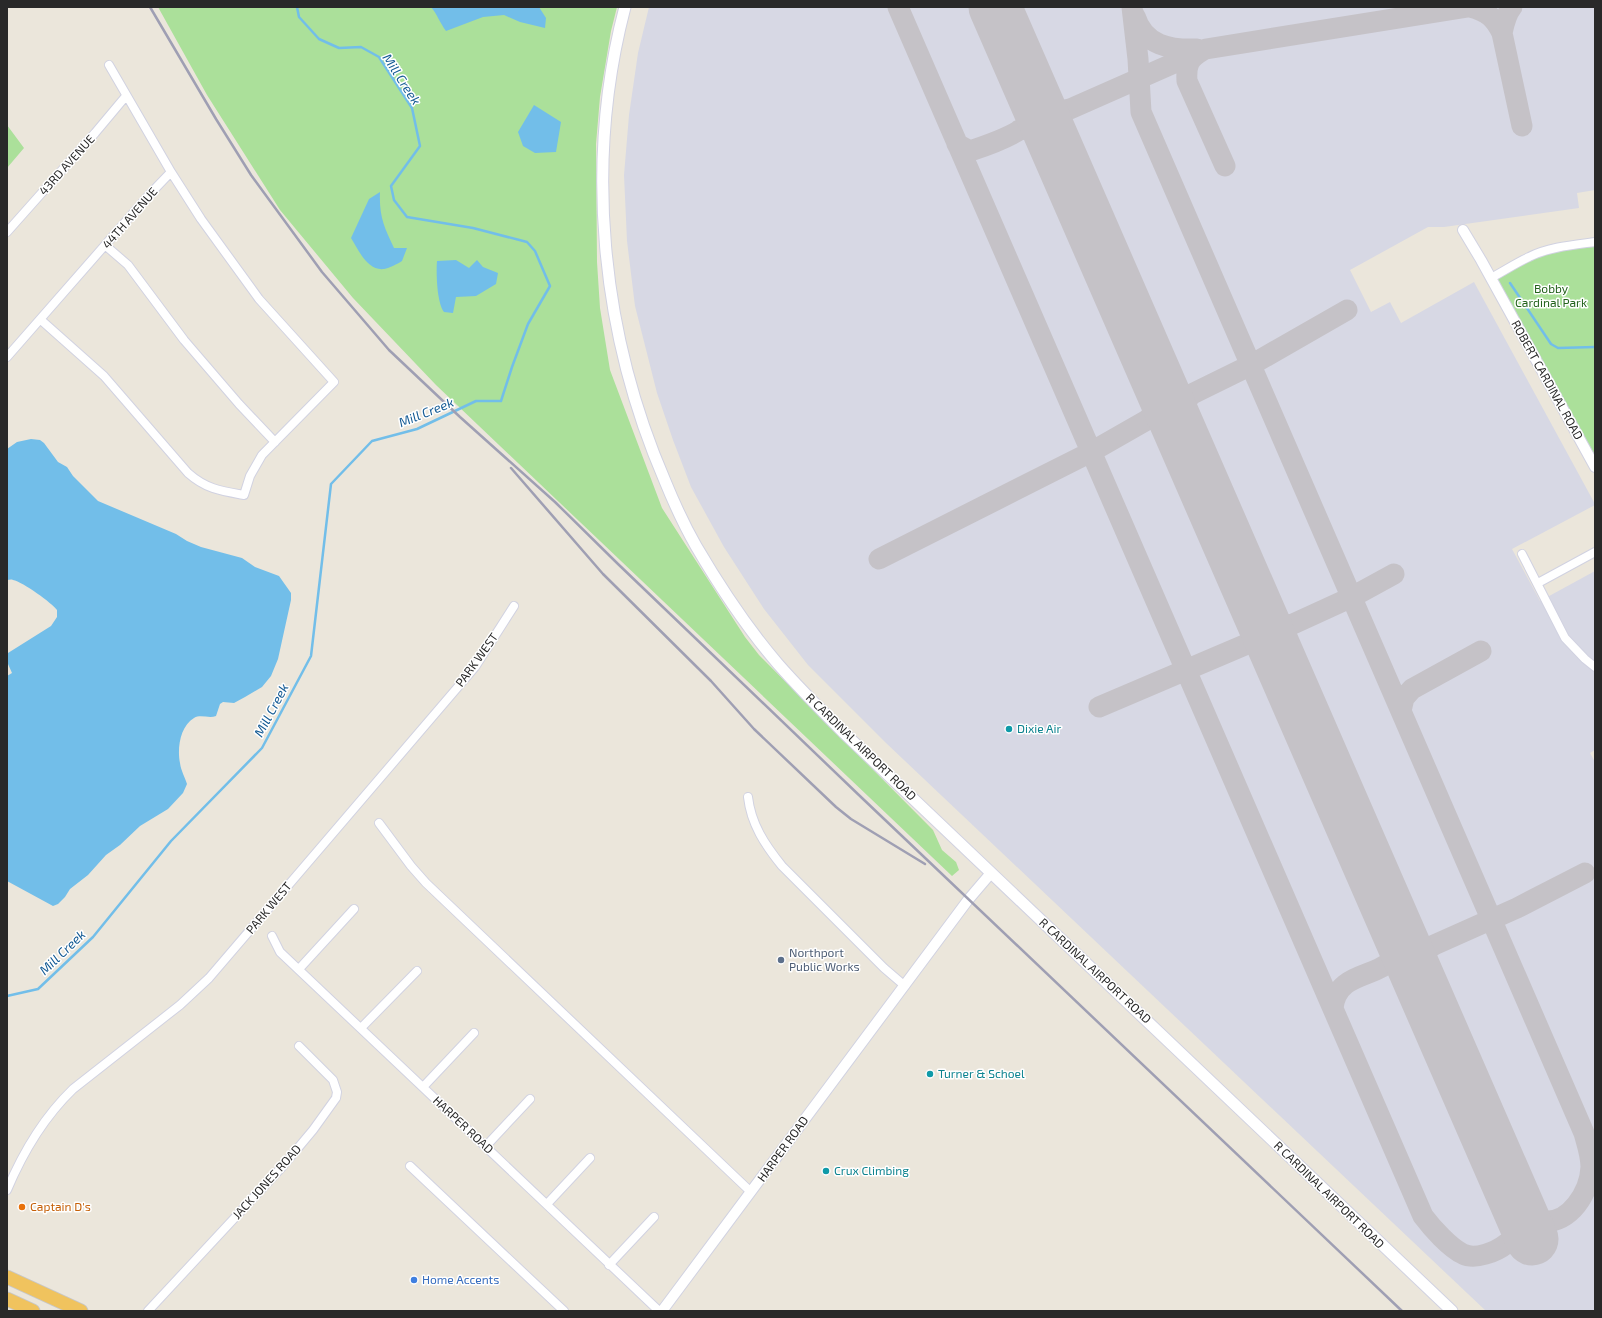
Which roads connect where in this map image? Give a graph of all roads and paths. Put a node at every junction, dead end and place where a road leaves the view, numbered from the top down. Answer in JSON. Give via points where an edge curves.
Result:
{"nodes":[{"id":1,"x":625,"y":7,"type":"edge"},
{"id":2,"x":109,"y":65,"type":"dead end"},
{"id":3,"x":126,"y":96,"type":"junction"},
{"id":4,"x":171,"y":172,"type":"junction"},
{"id":5,"x":1463,"y":230,"type":"dead end"},
{"id":6,"x":7,"y":232,"type":"edge"},
{"id":7,"x":1595,"y":242,"type":"edge"},
{"id":8,"x":106,"y":246,"type":"junction"},
{"id":9,"x":1492,"y":278,"type":"junction"},
{"id":10,"x":41,"y":320,"type":"junction"},
{"id":11,"x":7,"y":357,"type":"edge"},
{"id":12,"x":275,"y":442,"type":"junction"},
{"id":13,"x":1595,"y":467,"type":"edge"},
{"id":14,"x":1595,"y":552,"type":"edge"},
{"id":15,"x":1522,"y":554,"type":"dead end"},
{"id":16,"x":1538,"y":583,"type":"junction"},
{"id":17,"x":514,"y":606,"type":"dead end"},
{"id":18,"x":1595,"y":667,"type":"edge"},
{"id":19,"x":748,"y":797,"type":"dead end"},
{"id":20,"x":379,"y":823,"type":"dead end"},
{"id":21,"x":992,"y":873,"type":"junction"},
{"id":22,"x":354,"y":909,"type":"dead end"},
{"id":23,"x":272,"y":936,"type":"dead end"},
{"id":24,"x":299,"y":969,"type":"junction"},
{"id":25,"x":417,"y":970,"type":"dead end"},
{"id":26,"x":905,"y":986,"type":"junction"},
{"id":27,"x":361,"y":1028,"type":"junction"},
{"id":28,"x":474,"y":1033,"type":"dead end"},
{"id":29,"x":299,"y":1046,"type":"dead end"},
{"id":30,"x":423,"y":1087,"type":"junction"},
{"id":31,"x":530,"y":1099,"type":"dead end"},
{"id":32,"x":486,"y":1146,"type":"junction"},
{"id":33,"x":590,"y":1158,"type":"dead end"},
{"id":34,"x":410,"y":1166,"type":"dead end"},
{"id":35,"x":7,"y":1190,"type":"edge"},
{"id":36,"x":751,"y":1192,"type":"junction"},
{"id":37,"x":547,"y":1204,"type":"junction"},
{"id":38,"x":654,"y":1217,"type":"dead end"},
{"id":39,"x":609,"y":1265,"type":"junction"},
{"id":40,"x":7,"y":1277,"type":"edge"},
{"id":41,"x":7,"y":1299,"type":"edge"},
{"id":42,"x":33,"y":1311,"type":"edge"},
{"id":43,"x":81,"y":1311,"type":"edge"},
{"id":44,"x":148,"y":1311,"type":"edge"},
{"id":45,"x":564,"y":1311,"type":"edge"},
{"id":46,"x":659,"y":1311,"type":"edge"},
{"id":47,"x":662,"y":1311,"type":"edge"},
{"id":48,"x":1452,"y":1311,"type":"edge"}],
"edges":[{"from":1,"to":21,"type":"main road","name":"R CARDINAL AIRPORT ROAD","via":[[614,61],[606,123],[603,172],[607,268],[625,364],[654,456],[698,550],[747,625],[810,699]]},
{"from":2,"to":3,"type":"street"},
{"from":3,"to":4,"type":"street"},
{"from":3,"to":6,"type":"street","name":"43RD AVENUE"},
{"from":4,"to":8,"type":"street","name":"44TH AVENUE"},
{"from":4,"to":12,"type":"street","via":[[201,219],[259,299],[334,382]]},
{"from":5,"to":9,"type":"street","name":"ROBERT CARDINAL ROAD"},
{"from":7,"to":9,"type":"street","via":[[1544,252]]},
{"from":8,"to":10,"type":"street","name":"44TH AVENUE"},
{"from":8,"to":12,"type":"street","via":[[128,265],[184,340]]},
{"from":9,"to":13,"type":"street","name":"ROBERT CARDINAL ROAD"},
{"from":10,"to":11,"type":"street","name":"44TH AVENUE"},
{"from":10,"to":12,"type":"street","via":[[104,376],[170,454],[199,483],[222,492],[244,495],[255,464]]},
{"from":14,"to":16,"type":"street"},
{"from":15,"to":16,"type":"street"},
{"from":16,"to":18,"type":"street","via":[[1566,638],[1584,659]]},
{"from":17,"to":35,"type":"street","name":"PARK WEST","via":[[475,667],[209,978],[180,1005],[59,1103],[35,1134]]},
{"from":19,"to":26,"type":"street","via":[[751,816],[769,851],[884,968]]},
{"from":20,"to":36,"type":"street","via":[[430,887]]},
{"from":21,"to":26,"type":"street","name":"HARPER ROAD","via":[[968,900]]},
{"from":21,"to":48,"type":"main road","name":"R CARDINAL AIRPORT ROAD"},
{"from":22,"to":24,"type":"street"},
{"from":23,"to":24,"type":"street","name":"HARPER ROAD","via":[[280,952]]},
{"from":24,"to":27,"type":"street","name":"HARPER ROAD"},
{"from":25,"to":27,"type":"street"},
{"from":26,"to":36,"type":"street","name":"HARPER ROAD"},
{"from":27,"to":30,"type":"street","name":"HARPER ROAD"},
{"from":28,"to":30,"type":"street"},
{"from":29,"to":44,"type":"street","name":"JACK JONES ROAD","via":[[333,1080],[336,1098],[282,1167]]},
{"from":30,"to":32,"type":"street","name":"HARPER ROAD"},
{"from":31,"to":32,"type":"street"},
{"from":32,"to":37,"type":"street","name":"HARPER ROAD"},
{"from":33,"to":37,"type":"street"},
{"from":34,"to":45,"type":"street"},
{"from":36,"to":47,"type":"street","name":"HARPER ROAD"},
{"from":37,"to":39,"type":"street","name":"HARPER ROAD"},
{"from":38,"to":39,"type":"street"},
{"from":39,"to":46,"type":"street","name":"HARPER ROAD"},
{"from":40,"to":43,"type":"highway"},
{"from":41,"to":42,"type":"highway"}]}
